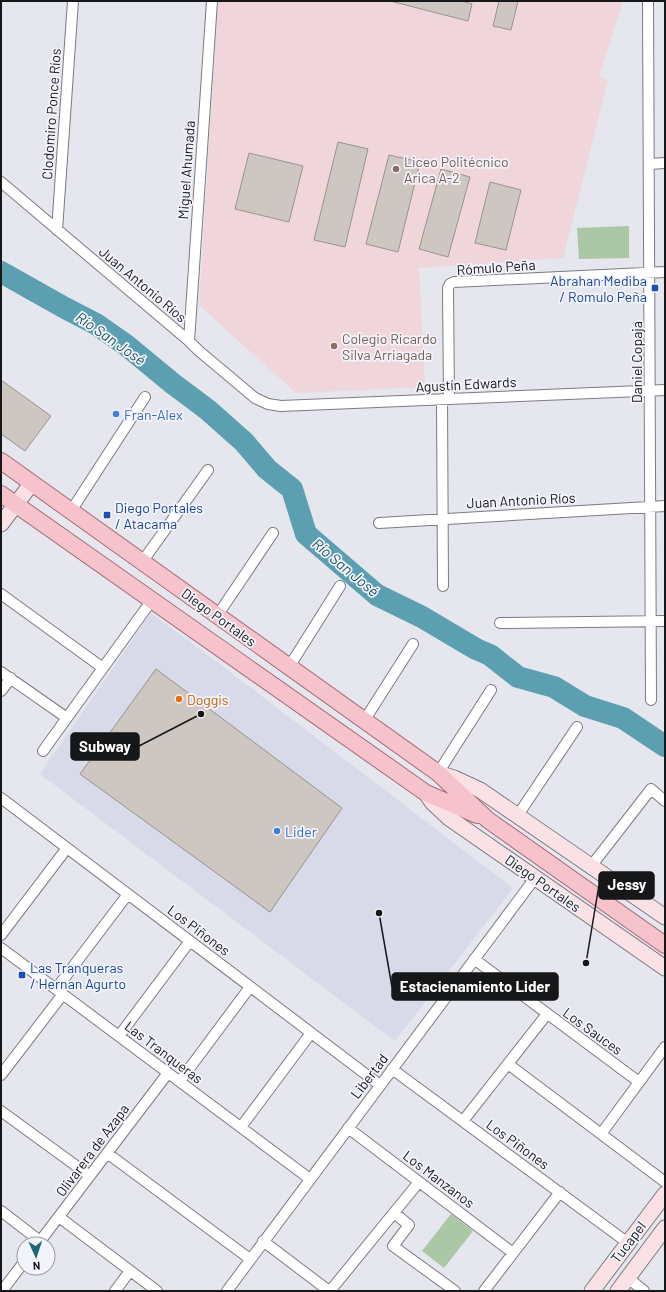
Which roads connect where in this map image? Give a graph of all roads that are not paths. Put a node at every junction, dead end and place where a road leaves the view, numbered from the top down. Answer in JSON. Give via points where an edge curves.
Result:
{"nodes":[{"id":1,"x":73,"y":1,"type":"edge"},
{"id":2,"x":212,"y":1,"type":"edge"},
{"id":3,"x":648,"y":1,"type":"edge"},
{"id":4,"x":665,"y":163,"type":"edge"},
{"id":5,"x":649,"y":164,"type":"junction"},
{"id":6,"x":1,"y":182,"type":"edge"},
{"id":7,"x":57,"y":230,"type":"junction"},
{"id":8,"x":649,"y":272,"type":"junction"},
{"id":9,"x":665,"y":272,"type":"edge"},
{"id":10,"x":189,"y":341,"type":"junction"},
{"id":11,"x":650,"y":390,"type":"junction"},
{"id":12,"x":665,"y":390,"type":"edge"},
{"id":13,"x":145,"y":397,"type":"dead end"},
{"id":14,"x":445,"y":399,"type":"junction"},
{"id":15,"x":268,"y":404,"type":"joint"},
{"id":16,"x":1,"y":461,"type":"edge"},
{"id":17,"x":208,"y":470,"type":"dead end"},
{"id":18,"x":32,"y":483,"type":"junction"},
{"id":19,"x":1,"y":494,"type":"edge"},
{"id":20,"x":16,"y":504,"type":"junction"},
{"id":21,"x":665,"y":506,"type":"edge"},
{"id":22,"x":650,"y":507,"type":"junction"},
{"id":23,"x":71,"y":511,"type":"junction"},
{"id":24,"x":443,"y":519,"type":"junction"},
{"id":25,"x":379,"y":523,"type":"dead end"},
{"id":26,"x":1,"y":524,"type":"edge"},
{"id":27,"x":273,"y":533,"type":"dead end"},
{"id":28,"x":142,"y":562,"type":"junction"},
{"id":29,"x":340,"y":586,"type":"dead end"},
{"id":30,"x":443,"y":586,"type":"dead end"},
{"id":31,"x":1,"y":594,"type":"edge"},
{"id":32,"x":152,"y":600,"type":"junction"},
{"id":33,"x":197,"y":602,"type":"junction"},
{"id":34,"x":217,"y":616,"type":"junction"},
{"id":35,"x":184,"y":622,"type":"junction"},
{"id":36,"x":651,"y":622,"type":"junction"},
{"id":37,"x":665,"y":622,"type":"edge"},
{"id":38,"x":500,"y":623,"type":"dead end"},
{"id":39,"x":413,"y":644,"type":"dead end"},
{"id":40,"x":289,"y":667,"type":"junction"},
{"id":41,"x":103,"y":668,"type":"junction"},
{"id":42,"x":1,"y":672,"type":"edge"},
{"id":43,"x":11,"y":678,"type":"junction"},
{"id":44,"x":491,"y":690,"type":"dead end"},
{"id":45,"x":1,"y":691,"type":"edge"},
{"id":46,"x":652,"y":700,"type":"dead end"},
{"id":47,"x":66,"y":718,"type":"junction"},
{"id":48,"x":364,"y":721,"type":"junction"},
{"id":49,"x":577,"y":728,"type":"dead end"},
{"id":50,"x":43,"y":751,"type":"dead end"},
{"id":51,"x":438,"y":773,"type":"junction"},
{"id":52,"x":426,"y":793,"type":"junction"},
{"id":53,"x":665,"y":801,"type":"edge"},
{"id":54,"x":3,"y":803,"type":"edge"},
{"id":55,"x":518,"y":815,"type":"junction"},
{"id":56,"x":488,"y":820,"type":"junction"},
{"id":57,"x":67,"y":848,"type":"junction"},
{"id":58,"x":592,"y":865,"type":"junction"},
{"id":59,"x":535,"y":878,"type":"junction"},
{"id":60,"x":128,"y":894,"type":"junction"},
{"id":61,"x":665,"y":917,"type":"edge"},
{"id":62,"x":1,"y":935,"type":"edge"},
{"id":63,"x":190,"y":941,"type":"junction"},
{"id":64,"x":665,"y":945,"type":"edge"},
{"id":65,"x":1,"y":948,"type":"edge"},
{"id":66,"x":474,"y":959,"type":"junction"},
{"id":67,"x":665,"y":968,"type":"edge"},
{"id":68,"x":250,"y":986,"type":"junction"},
{"id":69,"x":59,"y":991,"type":"junction"},
{"id":70,"x":547,"y":1014,"type":"junction"},
{"id":71,"x":311,"y":1033,"type":"junction"},
{"id":72,"x":119,"y":1036,"type":"junction"},
{"id":73,"x":665,"y":1047,"type":"edge"},
{"id":74,"x":508,"y":1064,"type":"junction"},
{"id":75,"x":392,"y":1069,"type":"junction"},
{"id":76,"x":168,"y":1073,"type":"junction"},
{"id":77,"x":1,"y":1075,"type":"edge"},
{"id":78,"x":180,"y":1081,"type":"junction"},
{"id":79,"x":639,"y":1082,"type":"junction"},
{"id":80,"x":380,"y":1085,"type":"junction"},
{"id":81,"x":1,"y":1111,"type":"edge"},
{"id":82,"x":463,"y":1121,"type":"junction"},
{"id":83,"x":241,"y":1127,"type":"junction"},
{"id":84,"x":348,"y":1128,"type":"junction"},
{"id":85,"x":601,"y":1134,"type":"junction"},
{"id":86,"x":107,"y":1153,"type":"junction"},
{"id":87,"x":90,"y":1176,"type":"junction"},
{"id":88,"x":310,"y":1179,"type":"junction"},
{"id":89,"x":419,"y":1182,"type":"junction"},
{"id":90,"x":665,"y":1182,"type":"edge"},
{"id":91,"x":560,"y":1192,"type":"junction"},
{"id":92,"x":665,"y":1194,"type":"edge"},
{"id":93,"x":1,"y":1211,"type":"edge"},
{"id":94,"x":394,"y":1213,"type":"junction"},
{"id":95,"x":59,"y":1216,"type":"junction"},
{"id":96,"x":665,"y":1228,"type":"edge"},
{"id":97,"x":32,"y":1236,"type":"edge"},
{"id":98,"x":44,"y":1236,"type":"edge"},
{"id":99,"x":263,"y":1241,"type":"junction"},
{"id":100,"x":628,"y":1243,"type":"junction"},
{"id":101,"x":513,"y":1252,"type":"junction"},
{"id":102,"x":250,"y":1259,"type":"junction"},
{"id":103,"x":130,"y":1271,"type":"junction"},
{"id":104,"x":16,"y":1273,"type":"edge"},
{"id":105,"x":628,"y":1278,"type":"junction"},
{"id":106,"x":2,"y":1291,"type":"edge"},
{"id":107,"x":115,"y":1291,"type":"edge"},
{"id":108,"x":157,"y":1291,"type":"edge"},
{"id":109,"x":227,"y":1291,"type":"edge"},
{"id":110,"x":330,"y":1291,"type":"edge"},
{"id":111,"x":455,"y":1291,"type":"edge"},
{"id":112,"x":484,"y":1291,"type":"edge"},
{"id":113,"x":592,"y":1291,"type":"edge"},
{"id":114,"x":618,"y":1291,"type":"edge"},
{"id":115,"x":644,"y":1291,"type":"edge"}],
"edges":[{"from":1,"to":7,"type":"street","name":"Clodomiro Ponce Ríos"},
{"from":2,"to":10,"type":"street","name":"Miguel Ahumada"},
{"from":3,"to":5,"type":"street","name":"Daniel Copaja"},
{"from":4,"to":5,"type":"street"},
{"from":5,"to":8,"type":"street","name":"Daniel Copaja"},
{"from":6,"to":7,"type":"street","name":"Juan Antonio Ríos"},
{"from":7,"to":10,"type":"street","name":"Juan Antonio Ríos"},
{"from":8,"to":9,"type":"street","name":"Rómulo Peña"},
{"from":8,"to":11,"type":"street","name":"Daniel Copaja"},
{"from":8,"to":14,"type":"street","name":"Rómulo Peña","via":[[450,284]]},
{"from":10,"to":15,"type":"street","name":"Juan Antonio Ríos","via":[[255,398]]},
{"from":11,"to":12,"type":"street","name":"Agustín Edwards"},
{"from":11,"to":14,"type":"street","name":"Agustín Edwards"},
{"from":11,"to":22,"type":"street","name":"Daniel Copaja"},
{"from":13,"to":23,"type":"street"},
{"from":14,"to":15,"type":"street","name":"Agustín Edwards","via":[[281,406]]},
{"from":14,"to":24,"type":"street"},
{"from":16,"to":18,"type":"main road","name":"Diego Portales"},
{"from":17,"to":28,"type":"street"},
{"from":18,"to":20,"type":"street"},
{"from":18,"to":23,"type":"main road","name":"Diego Portales"},
{"from":19,"to":20,"type":"main road","name":"Diego Portales"},
{"from":20,"to":26,"type":"street"},
{"from":20,"to":32,"type":"main road","name":"Diego Portales"},
{"from":21,"to":22,"type":"street","name":"Juan Antonio Ríos"},
{"from":22,"to":24,"type":"street","name":"Juan Antonio Ríos"},
{"from":22,"to":36,"type":"street","name":"Daniel Copaja"},
{"from":23,"to":28,"type":"main road","name":"Diego Portales"},
{"from":24,"to":25,"type":"street","name":"Juan Antonio Ríos"},
{"from":24,"to":30,"type":"street"},
{"from":27,"to":34,"type":"street"},
{"from":28,"to":33,"type":"main road","name":"Diego Portales"},
{"from":29,"to":40,"type":"street"},
{"from":31,"to":41,"type":"street"},
{"from":32,"to":35,"type":"main road","name":"Diego Portales"},
{"from":32,"to":41,"type":"street"},
{"from":33,"to":34,"type":"main road","name":"Diego Portales"},
{"from":33,"to":35,"type":"main road"},
{"from":34,"to":40,"type":"main road","name":"Diego Portales"},
{"from":35,"to":52,"type":"main road","name":"Diego Portales"},
{"from":36,"to":37,"type":"street"},
{"from":36,"to":38,"type":"street"},
{"from":36,"to":46,"type":"street","name":"Daniel Copaja"},
{"from":39,"to":48,"type":"street"},
{"from":40,"to":48,"type":"main road","name":"Diego Portales"},
{"from":41,"to":47,"type":"street"},
{"from":42,"to":43,"type":"street"},
{"from":43,"to":45,"type":"street"},
{"from":43,"to":47,"type":"street"},
{"from":44,"to":51,"type":"street"},
{"from":47,"to":50,"type":"street"},
{"from":48,"to":51,"type":"main road","name":"Diego Portales"},
{"from":49,"to":55,"type":"street"},
{"from":51,"to":55,"type":"street","name":"Diego Portales","via":[[467,783]]},
{"from":51,"to":56,"type":"main road","name":"Diego Portales"},
{"from":52,"to":56,"type":"main road","name":"Diego Portales"},
{"from":52,"to":59,"type":"street","name":"Diego Portales","via":[[449,818]]},
{"from":53,"to":58,"type":"street","via":[[651,789]]},
{"from":54,"to":57,"type":"street","name":"Los Piñones"},
{"from":55,"to":58,"type":"street","name":"Diego Portales"},
{"from":56,"to":64,"type":"main road","name":"Diego Portales"},
{"from":57,"to":60,"type":"street","name":"Los Piñones"},
{"from":57,"to":62,"type":"street"},
{"from":58,"to":61,"type":"street","name":"Diego Portales"},
{"from":59,"to":66,"type":"street","name":"Libertad"},
{"from":59,"to":67,"type":"street","name":"Diego Portales"},
{"from":60,"to":63,"type":"street","name":"Los Piñones"},
{"from":60,"to":69,"type":"street"},
{"from":63,"to":68,"type":"street","name":"Los Piñones"},
{"from":63,"to":72,"type":"street"},
{"from":65,"to":69,"type":"street","name":"Las Tranqueras"},
{"from":66,"to":70,"type":"street","name":"Los Sauces"},
{"from":66,"to":75,"type":"street","name":"Libertad"},
{"from":68,"to":71,"type":"street","name":"Los Piñones"},
{"from":68,"to":78,"type":"street"},
{"from":69,"to":72,"type":"street","name":"Las Tranqueras"},
{"from":69,"to":77,"type":"street"},
{"from":70,"to":74,"type":"street"},
{"from":70,"to":79,"type":"street","name":"Los Sauces"},
{"from":71,"to":80,"type":"street","name":"Los Piñones"},
{"from":71,"to":83,"type":"street"},
{"from":72,"to":76,"type":"street","name":"Las Tranqueras"},
{"from":73,"to":79,"type":"street"},
{"from":74,"to":82,"type":"street"},
{"from":74,"to":85,"type":"street"},
{"from":75,"to":80,"type":"street","name":"Libertad"},
{"from":75,"to":82,"type":"street","name":"Los Piñones"},
{"from":76,"to":78,"type":"street","name":"Las Tranqueras"},
{"from":76,"to":86,"type":"street","name":"Olivarera de Azapa"},
{"from":78,"to":83,"type":"street","name":"Las Tranqueras"},
{"from":79,"to":85,"type":"street"},
{"from":80,"to":84,"type":"street","name":"Libertad"},
{"from":81,"to":87,"type":"street"},
{"from":82,"to":91,"type":"street","name":"Los Piñones"},
{"from":83,"to":88,"type":"street","name":"Las Tranqueras"},
{"from":84,"to":88,"type":"street","name":"Libertad"},
{"from":84,"to":89,"type":"street","name":"Los Manzanos"},
{"from":85,"to":90,"type":"street"},
{"from":86,"to":87,"type":"street","name":"Olivarera de Azapa"},
{"from":86,"to":102,"type":"street"},
{"from":87,"to":95,"type":"street","name":"Olivarera de Azapa"},
{"from":88,"to":99,"type":"street","name":"Libertad"},
{"from":89,"to":94,"type":"street"},
{"from":89,"to":101,"type":"street","name":"Los Manzanos"},
{"from":91,"to":100,"type":"street","name":"Los Piñones"},
{"from":91,"to":101,"type":"street"},
{"from":92,"to":100,"type":"street","name":"Tucapel"},
{"from":93,"to":97,"type":"street"},
{"from":94,"to":110,"type":"street"},
{"from":94,"to":111,"type":"street","via":[[409,1225],[393,1246]]},
{"from":95,"to":98,"type":"street","name":"Olivarera de Azapa"},
{"from":95,"to":103,"type":"street"},
{"from":96,"to":105,"type":"street","name":"Tucapel"},
{"from":99,"to":102,"type":"street","name":"Libertad"},
{"from":99,"to":110,"type":"street"},
{"from":100,"to":113,"type":"street","name":"Tucapel"},
{"from":101,"to":112,"type":"street"},
{"from":102,"to":109,"type":"street","name":"Libertad"},
{"from":103,"to":107,"type":"street"},
{"from":103,"to":108,"type":"street"},
{"from":104,"to":106,"type":"street"},
{"from":105,"to":114,"type":"street","name":"Tucapel"},
{"from":105,"to":115,"type":"street"}]}
